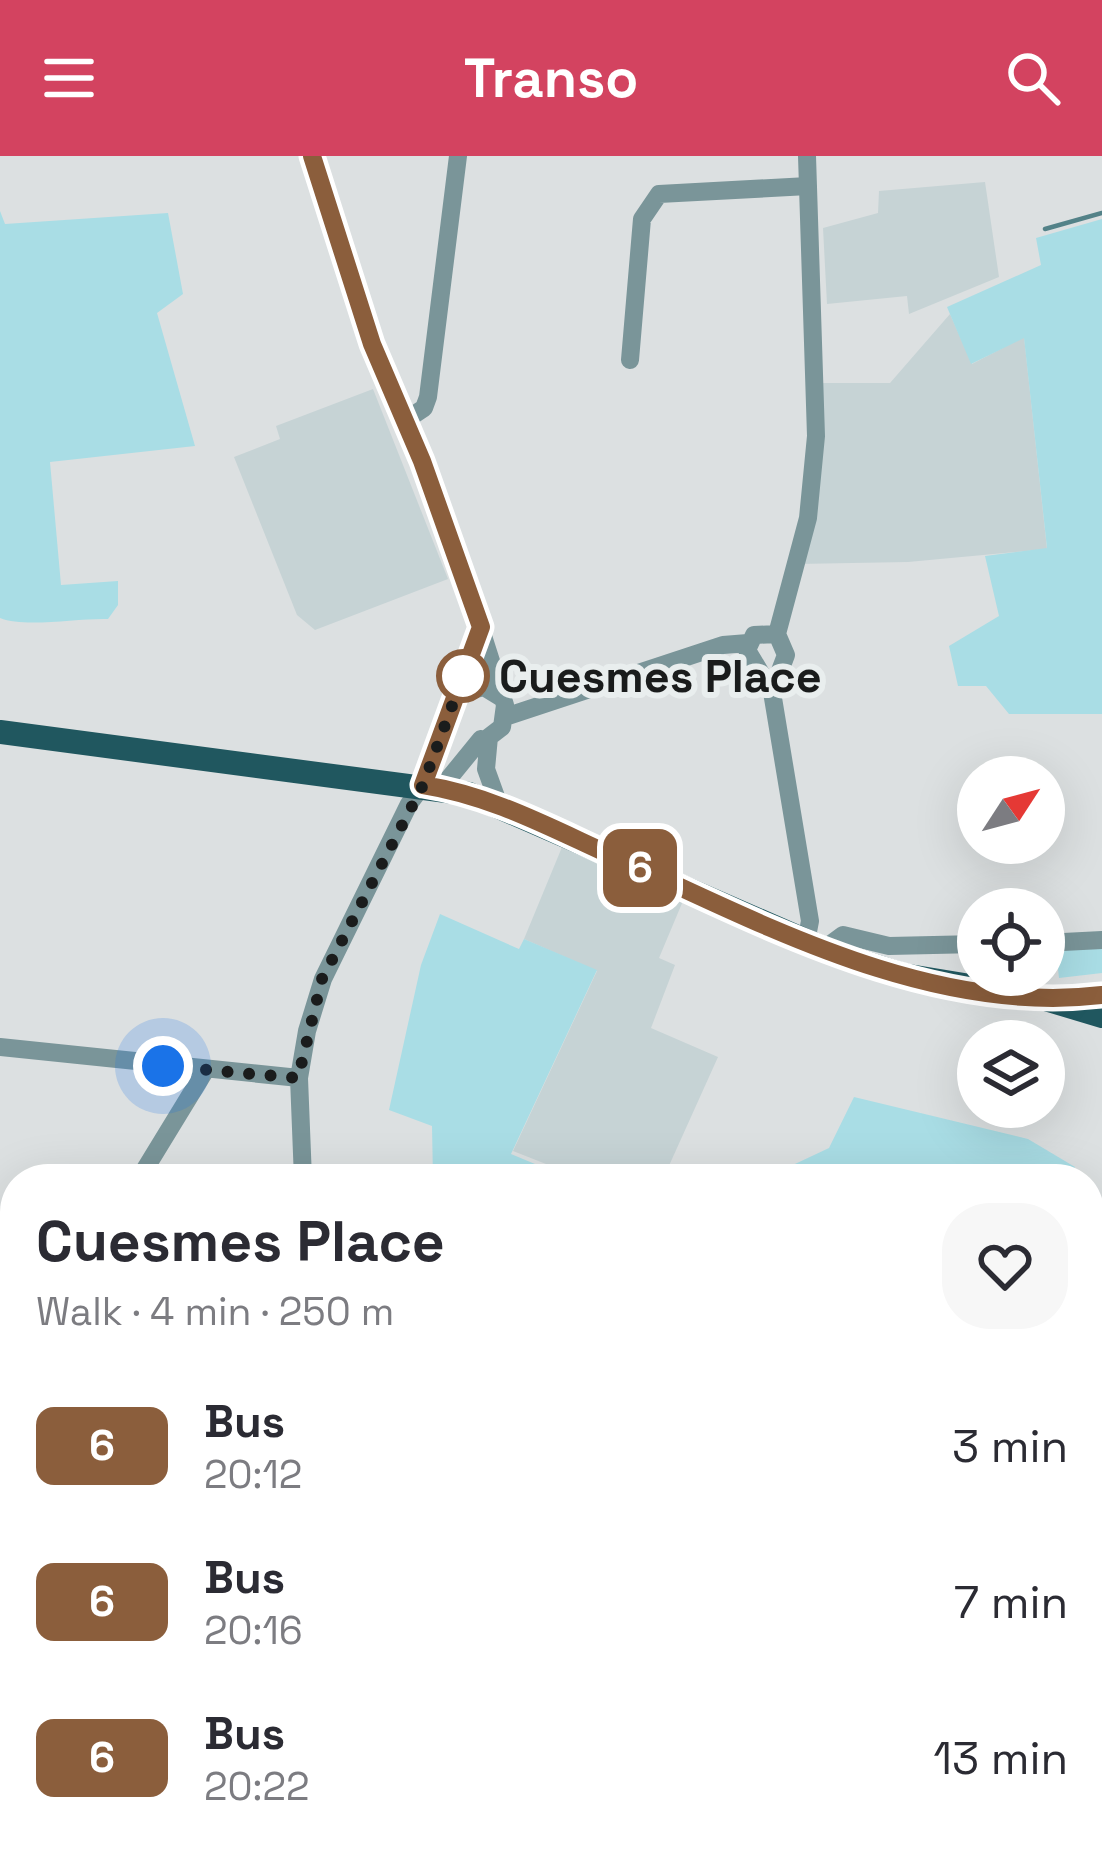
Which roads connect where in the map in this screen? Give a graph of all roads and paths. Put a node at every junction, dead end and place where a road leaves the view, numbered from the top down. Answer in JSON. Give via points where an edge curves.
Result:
{"nodes":[{"id":1,"x":311,"y":156,"type":"edge"},
{"id":2,"x":458,"y":156,"type":"edge"},
{"id":3,"x":807,"y":156,"type":"edge"},
{"id":4,"x":808,"y":186,"type":"junction"},
{"id":5,"x":630,"y":360,"type":"dead end"},
{"id":6,"x":406,"y":420,"type":"junction"},
{"id":7,"x":481,"y":627,"type":"junction"},
{"id":8,"x":777,"y":634,"type":"junction"},
{"id":9,"x":748,"y":643,"type":"junction"},
{"id":10,"x":770,"y":668,"type":"junction"},
{"id":11,"x":457,"y":694,"type":"junction"},
{"id":12,"x":504,"y":708,"type":"junction"},
{"id":13,"x":448,"y":720,"type":"junction"},
{"id":14,"x":0,"y":732,"type":"edge"},
{"id":15,"x":485,"y":738,"type":"junction"},
{"id":16,"x":432,"y":786,"type":"junction"},
{"id":17,"x":499,"y":805,"type":"junction"},
{"id":18,"x":803,"y":899,"type":"junction"},
{"id":19,"x":780,"y":931,"type":"junction"},
{"id":20,"x":1102,"y":940,"type":"edge"},
{"id":21,"x":1065,"y":942,"type":"edge"},
{"id":22,"x":957,"y":944,"type":"edge"},
{"id":23,"x":815,"y":946,"type":"junction"},
{"id":24,"x":957,"y":980,"type":"edge"},
{"id":25,"x":1065,"y":990,"type":"edge"},
{"id":26,"x":1102,"y":995,"type":"edge"},
{"id":27,"x":1061,"y":996,"type":"edge"},
{"id":28,"x":1102,"y":1016,"type":"edge"},
{"id":29,"x":0,"y":1047,"type":"edge"},
{"id":30,"x":205,"y":1071,"type":"junction"},
{"id":31,"x":298,"y":1078,"type":"junction"},
{"id":32,"x":148,"y":1164,"type":"edge"},
{"id":33,"x":302,"y":1164,"type":"edge"}],
"edges":[{"from":1,"to":6,"type":"street","via":[[372,344]]},
{"from":2,"to":6,"type":"street","via":[[428,397]]},
{"from":3,"to":4,"type":"street"},
{"from":4,"to":5,"type":"street","via":[[652,200],[642,219]]},
{"from":4,"to":8,"type":"street","via":[[814,475]]},
{"from":6,"to":7,"type":"street"},
{"from":7,"to":11,"type":"street"},
{"from":7,"to":12,"type":"street"},
{"from":8,"to":9,"type":"street","via":[[760,632]]},
{"from":8,"to":10,"type":"street","via":[[786,649]]},
{"from":9,"to":10,"type":"street","via":[[750,662]]},
{"from":9,"to":12,"type":"street"},
{"from":10,"to":18,"type":"street"},
{"from":11,"to":12,"type":"street","via":[[484,687]]},
{"from":11,"to":13,"type":"street"},
{"from":12,"to":15,"type":"street"},
{"from":13,"to":15,"type":"street"},
{"from":13,"to":16,"type":"street"},
{"from":14,"to":16,"type":"main road"},
{"from":15,"to":16,"type":"street"},
{"from":15,"to":17,"type":"street"},
{"from":16,"to":17,"type":"main road"},
{"from":16,"to":31,"type":"street","via":[[322,979]]},
{"from":17,"to":19,"type":"main road"},
{"from":18,"to":19,"type":"street"},
{"from":18,"to":23,"type":"street"},
{"from":19,"to":23,"type":"main road"},
{"from":20,"to":21,"type":"street"},
{"from":22,"to":23,"type":"street","via":[[889,946],[843,934]]},
{"from":23,"to":24,"type":"main road","via":[[903,975]]},
{"from":25,"to":26,"type":"main road"},
{"from":27,"to":28,"type":"main road"},
{"from":29,"to":30,"type":"street"},
{"from":30,"to":31,"type":"street"},
{"from":30,"to":32,"type":"street"},
{"from":31,"to":33,"type":"street"}]}
